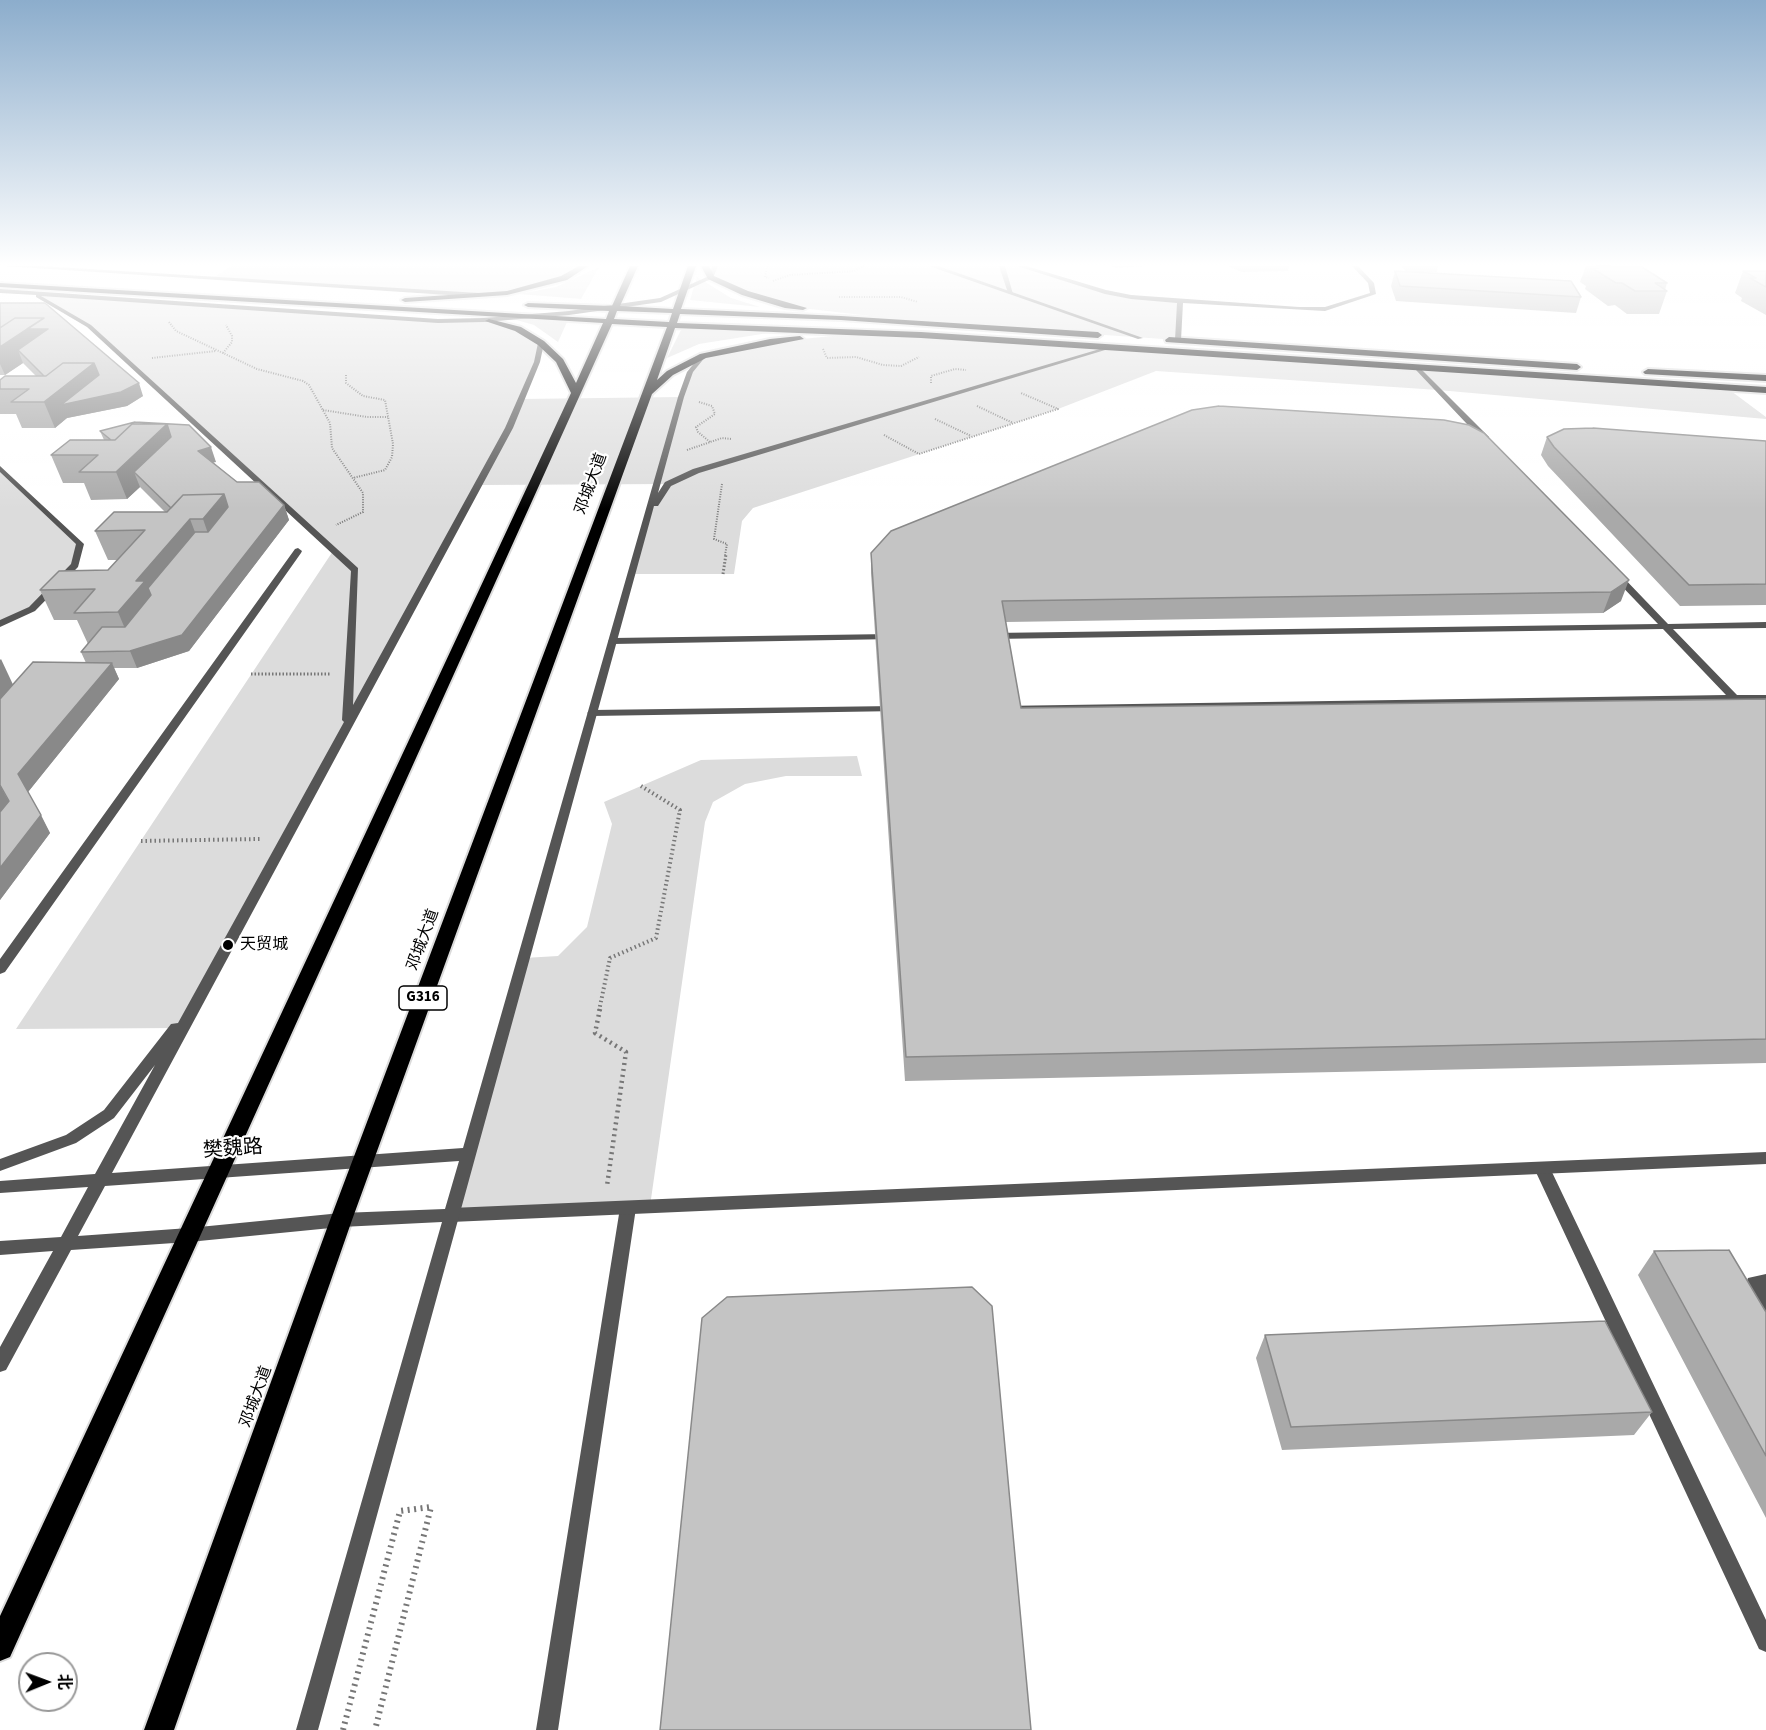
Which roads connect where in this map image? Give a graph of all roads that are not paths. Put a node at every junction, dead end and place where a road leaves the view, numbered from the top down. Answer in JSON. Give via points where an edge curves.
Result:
{"nodes":[{"id":1,"x":112,"y":347,"type":"edge"},
{"id":2,"x":540,"y":347,"type":"edge"},
{"id":3,"x":545,"y":347,"type":"edge"},
{"id":4,"x":597,"y":347,"type":"edge"},
{"id":5,"x":664,"y":347,"type":"edge"},
{"id":6,"x":747,"y":347,"type":"edge"},
{"id":7,"x":1108,"y":347,"type":"edge"},
{"id":8,"x":1112,"y":347,"type":"junction"},
{"id":9,"x":1275,"y":347,"type":"edge"},
{"id":10,"x":703,"y":356,"type":"junction"},
{"id":11,"x":1582,"y":368,"type":"dead end"},
{"id":12,"x":1418,"y":369,"type":"junction"},
{"id":13,"x":1594,"y":369,"type":"dead end"},
{"id":14,"x":1766,"y":378,"type":"edge"},
{"id":15,"x":1766,"y":390,"type":"edge"},
{"id":16,"x":576,"y":393,"type":"junction"},
{"id":17,"x":646,"y":394,"type":"junction"},
{"id":18,"x":1495,"y":449,"type":"edge"},
{"id":19,"x":0,"y":468,"type":"edge"},
{"id":20,"x":648,"y":516,"type":"junction"},
{"id":21,"x":298,"y":551,"type":"dead end"},
{"id":22,"x":1609,"y":567,"type":"edge"},
{"id":23,"x":0,"y":624,"type":"edge"},
{"id":24,"x":1766,"y":625,"type":"edge"},
{"id":25,"x":1666,"y":626,"type":"junction"},
{"id":26,"x":983,"y":636,"type":"edge"},
{"id":27,"x":899,"y":637,"type":"edge"},
{"id":28,"x":613,"y":641,"type":"junction"},
{"id":29,"x":1766,"y":698,"type":"edge"},
{"id":30,"x":1735,"y":699,"type":"junction"},
{"id":31,"x":999,"y":708,"type":"edge"},
{"id":32,"x":904,"y":709,"type":"edge"},
{"id":33,"x":592,"y":713,"type":"junction"},
{"id":34,"x":346,"y":725,"type":"junction"},
{"id":35,"x":0,"y":969,"type":"edge"},
{"id":36,"x":197,"y":1001,"type":"junction"},
{"id":37,"x":469,"y":1154,"type":"junction"},
{"id":38,"x":1766,"y":1158,"type":"edge"},
{"id":39,"x":363,"y":1162,"type":"junction"},
{"id":40,"x":0,"y":1165,"type":"edge"},
{"id":41,"x":1542,"y":1168,"type":"junction"},
{"id":42,"x":219,"y":1172,"type":"junction"},
{"id":43,"x":100,"y":1180,"type":"junction"},
{"id":44,"x":0,"y":1187,"type":"edge"},
{"id":45,"x":628,"y":1208,"type":"junction"},
{"id":46,"x":451,"y":1215,"type":"junction"},
{"id":47,"x":340,"y":1220,"type":"junction"},
{"id":48,"x":189,"y":1235,"type":"junction"},
{"id":49,"x":66,"y":1243,"type":"junction"},
{"id":50,"x":0,"y":1248,"type":"edge"},
{"id":51,"x":1766,"y":1281,"type":"edge"},
{"id":52,"x":1766,"y":1304,"type":"edge"},
{"id":53,"x":0,"y":1364,"type":"edge"},
{"id":54,"x":1766,"y":1642,"type":"edge"},
{"id":55,"x":0,"y":1647,"type":"edge"},
{"id":56,"x":159,"y":1730,"type":"edge"},
{"id":57,"x":307,"y":1730,"type":"edge"},
{"id":58,"x":547,"y":1730,"type":"edge"}],
"edges":[{"from":1,"to":34,"type":"street","via":[[355,570]]},
{"from":2,"to":34,"type":"street","via":[[509,428]]},
{"from":3,"to":16,"type":"highway","via":[[561,361]]},
{"from":4,"to":16,"type":"highway"},
{"from":5,"to":17,"type":"highway","name":"邓城大道","number":"G316"},
{"from":6,"to":10,"type":"highway"},
{"from":7,"to":8,"type":"highway"},
{"from":8,"to":12,"type":"highway"},
{"from":8,"to":20,"type":"street","via":[[696,471],[668,484]]},
{"from":9,"to":11,"type":"highway"},
{"from":10,"to":17,"type":"highway","via":[[670,373]]},
{"from":10,"to":20,"type":"street","via":[[690,372],[681,397]]},
{"from":12,"to":15,"type":"highway"},
{"from":12,"to":18,"type":"street"},
{"from":13,"to":14,"type":"highway"},
{"from":16,"to":42,"type":"highway"},
{"from":17,"to":39,"type":"highway","name":"邓城大道","number":"G316"},
{"from":19,"to":23,"type":"street","via":[[80,544],[75,565],[32,609]]},
{"from":20,"to":28,"type":"street"},
{"from":21,"to":35,"type":"street"},
{"from":22,"to":25,"type":"street"},
{"from":24,"to":25,"type":"street"},
{"from":25,"to":26,"type":"street"},
{"from":25,"to":30,"type":"street"},
{"from":27,"to":28,"type":"street"},
{"from":28,"to":33,"type":"street"},
{"from":29,"to":30,"type":"street"},
{"from":30,"to":31,"type":"street"},
{"from":32,"to":33,"type":"street"},
{"from":33,"to":37,"type":"street"},
{"from":34,"to":36,"type":"street"},
{"from":36,"to":40,"type":"street","via":[[109,1114],[70,1139]]},
{"from":36,"to":43,"type":"street"},
{"from":37,"to":39,"type":"street","name":"樊魏路"},
{"from":37,"to":46,"type":"street"},
{"from":38,"to":41,"type":"street"},
{"from":39,"to":42,"type":"street","name":"樊魏路"},
{"from":39,"to":47,"type":"highway","name":"邓城大道","number":"G316"},
{"from":41,"to":45,"type":"street"},
{"from":41,"to":54,"type":"street"},
{"from":42,"to":43,"type":"street","name":"樊魏路"},
{"from":42,"to":48,"type":"highway"},
{"from":43,"to":44,"type":"street","name":"樊魏路"},
{"from":43,"to":49,"type":"street"},
{"from":45,"to":46,"type":"street"},
{"from":45,"to":58,"type":"street"},
{"from":46,"to":47,"type":"street"},
{"from":46,"to":57,"type":"street"},
{"from":47,"to":48,"type":"street"},
{"from":47,"to":56,"type":"highway","name":"邓城大道","number":"G316"},
{"from":48,"to":49,"type":"street"},
{"from":48,"to":55,"type":"highway"},
{"from":49,"to":50,"type":"street"},
{"from":49,"to":53,"type":"street"},
{"from":51,"to":52,"type":"street","via":[[1754,1283]]}]}
